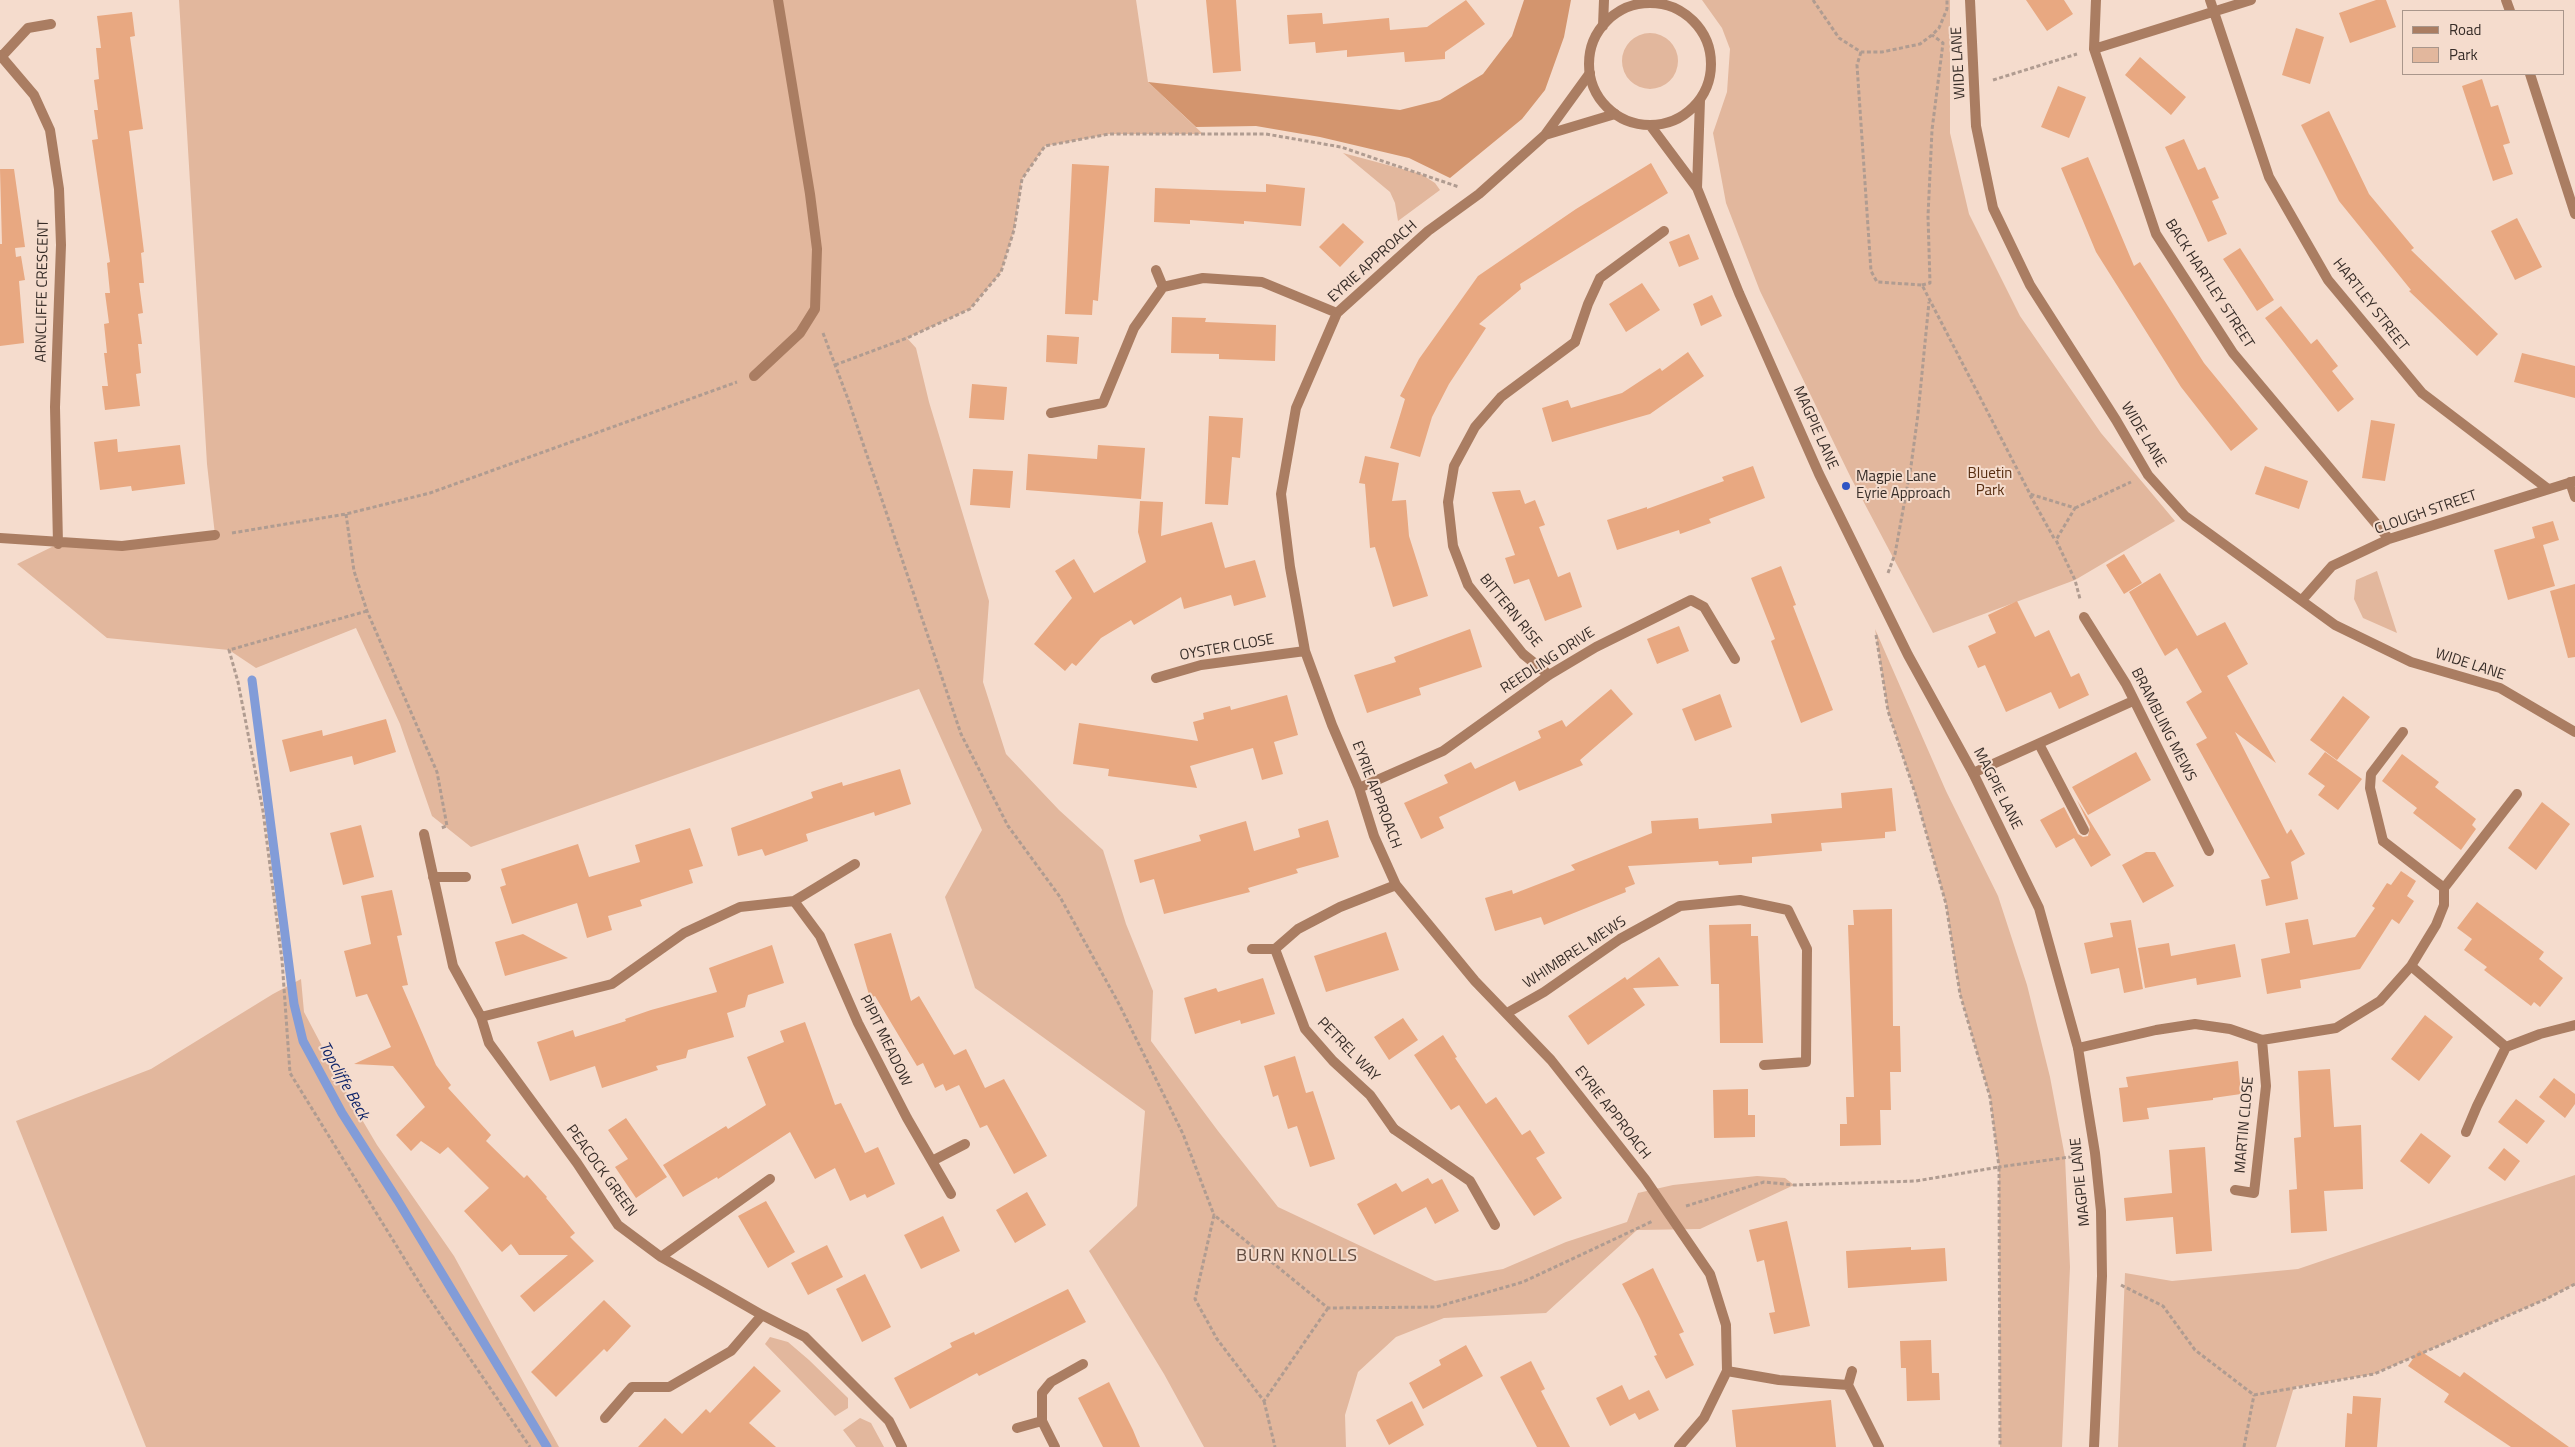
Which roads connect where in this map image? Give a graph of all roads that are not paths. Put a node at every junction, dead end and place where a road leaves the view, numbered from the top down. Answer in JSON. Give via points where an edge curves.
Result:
{"nodes":[{"id":1,"x":778,"y":0,"type":"edge"},
{"id":2,"x":1604,"y":0,"type":"edge"},
{"id":3,"x":1970,"y":0,"type":"edge"},
{"id":4,"x":2096,"y":0,"type":"edge"},
{"id":5,"x":2210,"y":0,"type":"edge"},
{"id":6,"x":2251,"y":0,"type":"edge"},
{"id":7,"x":1669,"y":4,"type":"edge"},
{"id":8,"x":2212,"y":12,"type":"junction"},
{"id":9,"x":51,"y":24,"type":"dead end"},
{"id":10,"x":1603,"y":26,"type":"junction"},
{"id":11,"x":2094,"y":49,"type":"junction"},
{"id":12,"x":1,"y":56,"type":"edge"},
{"id":13,"x":1590,"y":74,"type":"junction"},
{"id":14,"x":2530,"y":75,"type":"edge"},
{"id":15,"x":1700,"y":100,"type":"junction"},
{"id":16,"x":1615,"y":114,"type":"junction"},
{"id":17,"x":1650,"y":125,"type":"junction"},
{"id":18,"x":1545,"y":136,"type":"junction"},
{"id":19,"x":1697,"y":188,"type":"junction"},
{"id":20,"x":2575,"y":214,"type":"edge"},
{"id":21,"x":1664,"y":231,"type":"dead end"},
{"id":22,"x":1156,"y":270,"type":"dead end"},
{"id":23,"x":1163,"y":287,"type":"junction"},
{"id":24,"x":1337,"y":313,"type":"junction"},
{"id":25,"x":754,"y":376,"type":"road end"},
{"id":26,"x":1051,"y":413,"type":"dead end"},
{"id":27,"x":2573,"y":482,"type":"edge"},
{"id":28,"x":2548,"y":489,"type":"junction"},
{"id":29,"x":2575,"y":497,"type":"edge"},
{"id":30,"x":215,"y":536,"type":"road end"},
{"id":31,"x":0,"y":538,"type":"edge"},
{"id":32,"x":2389,"y":539,"type":"junction"},
{"id":33,"x":58,"y":544,"type":"junction"},
{"id":34,"x":2302,"y":600,"type":"junction"},
{"id":35,"x":2084,"y":617,"type":"road end"},
{"id":36,"x":1305,"y":651,"type":"junction"},
{"id":37,"x":1735,"y":659,"type":"dead end"},
{"id":38,"x":1549,"y":675,"type":"junction"},
{"id":39,"x":1156,"y":678,"type":"dead end"},
{"id":40,"x":2134,"y":701,"type":"junction"},
{"id":41,"x":2403,"y":732,"type":"dead end"},
{"id":42,"x":2575,"y":732,"type":"edge"},
{"id":43,"x":2039,"y":744,"type":"junction"},
{"id":44,"x":1973,"y":773,"type":"junction"},
{"id":45,"x":1359,"y":788,"type":"junction"},
{"id":46,"x":2517,"y":794,"type":"dead end"},
{"id":47,"x":2084,"y":830,"type":"dead end"},
{"id":48,"x":424,"y":834,"type":"road end"},
{"id":49,"x":2209,"y":851,"type":"dead end"},
{"id":50,"x":855,"y":864,"type":"dead end"},
{"id":51,"x":433,"y":877,"type":"junction"},
{"id":52,"x":466,"y":877,"type":"dead end"},
{"id":53,"x":1396,"y":885,"type":"junction"},
{"id":54,"x":2444,"y":888,"type":"junction"},
{"id":55,"x":794,"y":901,"type":"junction"},
{"id":56,"x":1252,"y":949,"type":"dead end"},
{"id":57,"x":1274,"y":949,"type":"junction"},
{"id":58,"x":2411,"y":966,"type":"junction"},
{"id":59,"x":1507,"y":1013,"type":"junction"},
{"id":60,"x":480,"y":1017,"type":"junction"},
{"id":61,"x":2575,"y":1025,"type":"edge"},
{"id":62,"x":2262,"y":1040,"type":"junction"},
{"id":63,"x":2078,"y":1048,"type":"junction"},
{"id":64,"x":2506,"y":1048,"type":"junction"},
{"id":65,"x":1764,"y":1065,"type":"dead end"},
{"id":66,"x":2466,"y":1132,"type":"dead end"},
{"id":67,"x":965,"y":1144,"type":"dead end"},
{"id":68,"x":932,"y":1162,"type":"junction"},
{"id":69,"x":770,"y":1179,"type":"dead end"},
{"id":70,"x":2235,"y":1190,"type":"dead end"},
{"id":71,"x":951,"y":1194,"type":"dead end"},
{"id":72,"x":1495,"y":1225,"type":"dead end"},
{"id":73,"x":661,"y":1257,"type":"junction"},
{"id":74,"x":762,"y":1315,"type":"junction"},
{"id":75,"x":1083,"y":1364,"type":"dead end"},
{"id":76,"x":1727,"y":1370,"type":"junction"},
{"id":77,"x":1852,"y":1371,"type":"dead end"},
{"id":78,"x":1848,"y":1384,"type":"junction"},
{"id":79,"x":606,"y":1418,"type":"dead end"},
{"id":80,"x":1042,"y":1421,"type":"junction"},
{"id":81,"x":1017,"y":1428,"type":"dead end"},
{"id":82,"x":902,"y":1447,"type":"edge"},
{"id":83,"x":1055,"y":1447,"type":"edge"},
{"id":84,"x":1679,"y":1447,"type":"edge"},
{"id":85,"x":1879,"y":1447,"type":"edge"},
{"id":86,"x":2094,"y":1447,"type":"edge"}],
"edges":[{"from":1,"to":25,"type":"street","via":[[817,249],[815,309],[800,333]]},
{"from":2,"to":10,"type":"street"},
{"from":3,"to":34,"type":"street","name":"WIDE LANE","via":[[1976,126],[1993,208],[2030,284],[2148,475],[2185,516]]},
{"from":4,"to":11,"type":"street","name":"BACK HARTLEY STREET"},
{"from":5,"to":8,"type":"street","name":"HARTLEY STREET"},
{"from":6,"to":8,"type":"street"},
{"from":7,"to":10,"type":"street","via":[[1634,6],[1617,13]]},
{"from":7,"to":15,"type":"street","via":[[1695,23],[1708,47],[1710,74]]},
{"from":8,"to":11,"type":"street"},
{"from":8,"to":28,"type":"street","name":"HARTLEY STREET","via":[[2269,177],[2328,280],[2422,393]]},
{"from":9,"to":12,"type":"street","via":[[28,28]]},
{"from":10,"to":13,"type":"street","via":[[1592,47]]},
{"from":11,"to":32,"type":"street","name":"BACK HARTLEY STREET","via":[[2156,234],[2233,353]]},
{"from":12,"to":33,"type":"street","name":"ARNCLIFFE CRESCENT","via":[[34,95],[50,130],[59,190]]},
{"from":13,"to":16,"type":"street","via":[[1600,99]]},
{"from":13,"to":18,"type":"street","name":"EYRIE APPROACH"},
{"from":14,"to":20,"type":"street"},
{"from":15,"to":17,"type":"street","via":[[1678,119]]},
{"from":15,"to":19,"type":"street","name":"MAGPIE LANE"},
{"from":16,"to":17,"type":"street","via":[[1631,122]]},
{"from":16,"to":18,"type":"street","name":"EYRIE APPROACH"},
{"from":17,"to":19,"type":"street","name":"MAGPIE LANE"},
{"from":18,"to":24,"type":"street","name":"EYRIE APPROACH","via":[[1478,194],[1428,231]]},
{"from":19,"to":44,"type":"street","name":"MAGPIE LANE","via":[[1738,293],[1803,438],[1879,598]]},
{"from":21,"to":38,"type":"street","name":"BITTERN RISE","via":[[1600,278],[1575,342],[1501,397],[1474,427],[1454,466],[1448,502],[1453,546],[1468,585],[1523,654]]},
{"from":22,"to":23,"type":"street"},
{"from":23,"to":24,"type":"street","via":[[1203,278],[1262,282]]},
{"from":23,"to":26,"type":"street","via":[[1134,328],[1103,403]]},
{"from":24,"to":36,"type":"street","name":"EYRIE APPROACH","via":[[1296,408],[1281,494]]},
{"from":27,"to":28,"type":"street","name":"CLOUGH STREET"},
{"from":27,"to":29,"type":"street"},
{"from":28,"to":32,"type":"street","name":"CLOUGH STREET"},
{"from":30,"to":33,"type":"street","via":[[122,546]]},
{"from":31,"to":33,"type":"street"},
{"from":32,"to":34,"type":"street","name":"CLOUGH STREET","via":[[2332,566]]},
{"from":34,"to":42,"type":"street","name":"WIDE LANE","via":[[2335,625],[2411,662],[2500,688]]},
{"from":35,"to":40,"type":"street","name":"BRAMBLING MEWS"},
{"from":36,"to":39,"type":"street","name":"OYSTER CLOSE","via":[[1201,665]]},
{"from":36,"to":45,"type":"street","name":"EYRIE APPROACH"},
{"from":37,"to":38,"type":"street","name":"REEDLING DRIVE","via":[[1704,606],[1691,600],[1627,630]]},
{"from":38,"to":45,"type":"street","name":"REEDLING DRIVE","via":[[1443,750]]},
{"from":40,"to":43,"type":"street"},
{"from":40,"to":49,"type":"street","name":"BRAMBLING MEWS"},
{"from":41,"to":54,"type":"street","via":[[2371,774],[2370,788],[2383,841]]},
{"from":43,"to":44,"type":"street"},
{"from":43,"to":47,"type":"street"},
{"from":44,"to":63,"type":"street","name":"MAGPIE LANE","via":[[2039,908]]},
{"from":45,"to":53,"type":"street","name":"EYRIE APPROACH","via":[[1374,836]]},
{"from":46,"to":54,"type":"street"},
{"from":48,"to":51,"type":"street","name":"PEACOCK GREEN"},
{"from":50,"to":55,"type":"street"},
{"from":51,"to":52,"type":"street"},
{"from":51,"to":60,"type":"street","name":"PEACOCK GREEN","via":[[453,966]]},
{"from":53,"to":57,"type":"street","via":[[1298,928]]},
{"from":53,"to":59,"type":"street","name":"EYRIE APPROACH","via":[[1475,981]]},
{"from":54,"to":58,"type":"street","via":[[2444,905],[2436,925]]},
{"from":55,"to":60,"type":"street","via":[[740,907],[684,933],[612,984]]},
{"from":55,"to":68,"type":"street","name":"PIPIT MEADOW","via":[[820,936],[858,1023]]},
{"from":56,"to":57,"type":"street"},
{"from":57,"to":72,"type":"street","name":"PETREL WAY","via":[[1305,1028],[1333,1061],[1370,1095],[1394,1129],[1470,1181]]},
{"from":58,"to":62,"type":"street","via":[[2380,1001],[2336,1028]]},
{"from":58,"to":64,"type":"street"},
{"from":59,"to":65,"type":"street","name":"WHIMBREL MEWS","via":[[1544,992],[1620,939],[1680,906],[1740,900],[1788,910],[1807,949],[1806,1062]]},
{"from":59,"to":76,"type":"street","name":"EYRIE APPROACH","via":[[1551,1060],[1668,1212],[1710,1274],[1726,1325]]},
{"from":60,"to":73,"type":"street","name":"PEACOCK GREEN","via":[[489,1043],[618,1225]]},
{"from":61,"to":64,"type":"street","via":[[2540,1034]]},
{"from":62,"to":63,"type":"street","via":[[2230,1029],[2195,1024]]},
{"from":62,"to":70,"type":"street","name":"MARTIN CLOSE","via":[[2266,1086],[2254,1194]]},
{"from":63,"to":86,"type":"street","name":"MAGPIE LANE","via":[[2101,1211],[2102,1276]]},
{"from":64,"to":66,"type":"street"},
{"from":67,"to":68,"type":"street"},
{"from":68,"to":71,"type":"street","name":"PIPIT MEADOW"},
{"from":69,"to":73,"type":"street"},
{"from":73,"to":74,"type":"street","name":"PEACOCK GREEN"},
{"from":74,"to":79,"type":"street","via":[[731,1351],[669,1387],[632,1387]]},
{"from":74,"to":82,"type":"street","name":"PEACOCK GREEN","via":[[804,1337],[890,1421]]},
{"from":75,"to":80,"type":"street","via":[[1051,1382],[1042,1393]]},
{"from":76,"to":78,"type":"street","via":[[1779,1380]]},
{"from":76,"to":84,"type":"street","name":"EYRIE APPROACH","via":[[1704,1418]]},
{"from":77,"to":78,"type":"street"},
{"from":78,"to":85,"type":"street"},
{"from":80,"to":81,"type":"street"},
{"from":80,"to":83,"type":"street"}]}
